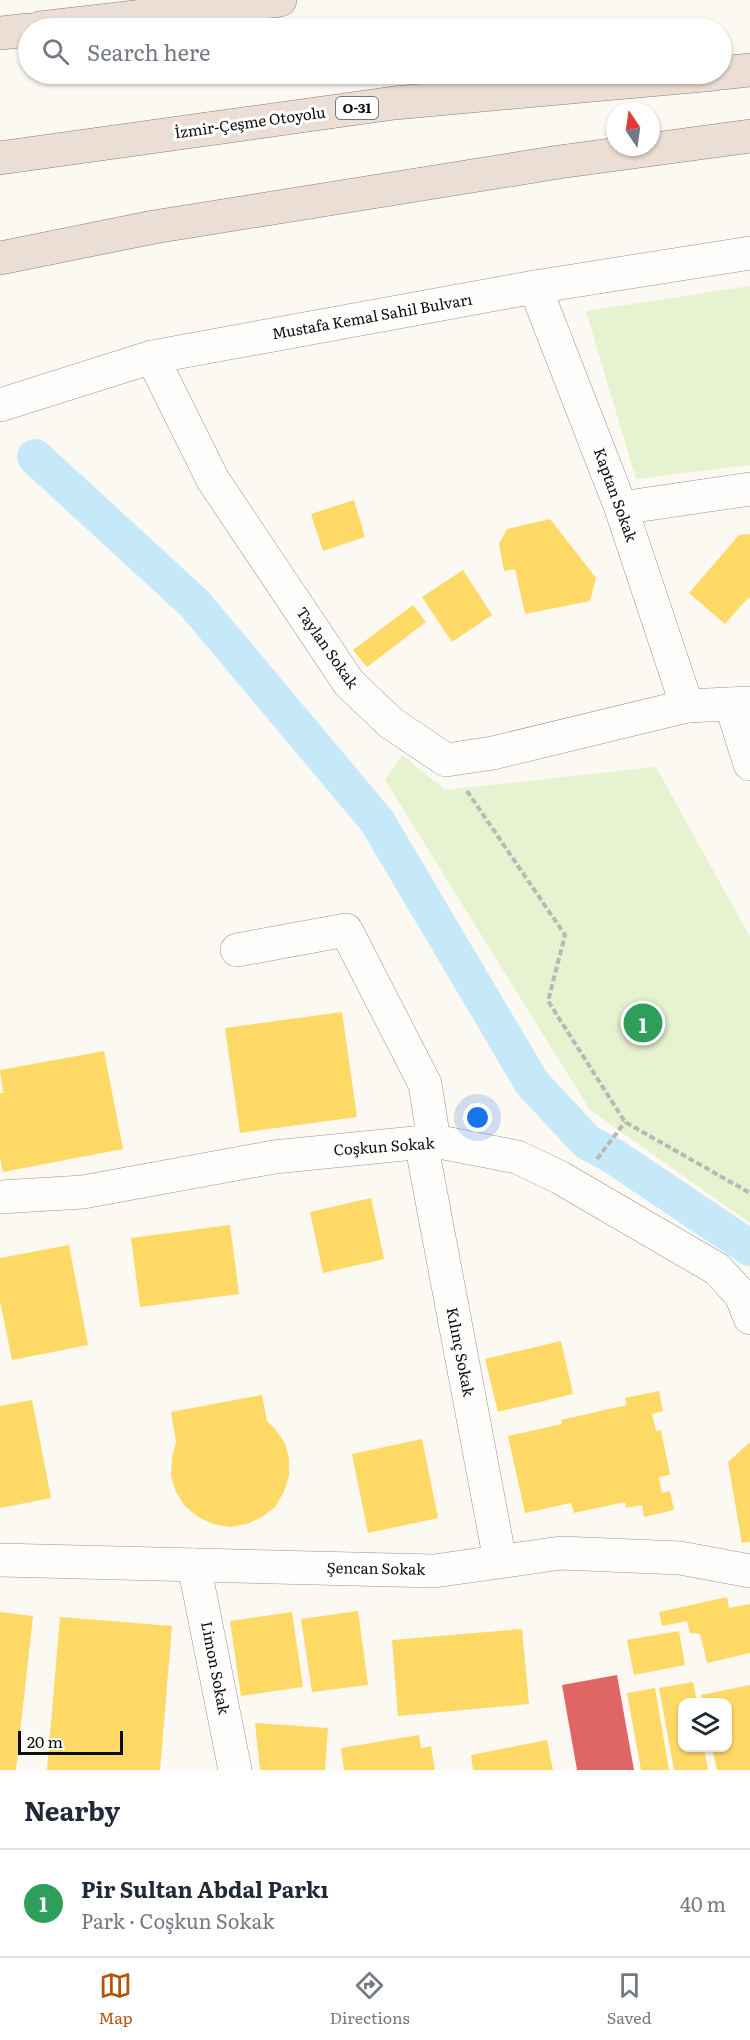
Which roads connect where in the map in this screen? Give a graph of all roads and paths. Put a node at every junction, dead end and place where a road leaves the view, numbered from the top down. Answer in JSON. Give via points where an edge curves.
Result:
{"nodes":[{"id":1,"x":280,"y":0,"type":"edge"},
{"id":2,"x":126,"y":18,"type":"edge"},
{"id":3,"x":18,"y":31,"type":"edge"},
{"id":4,"x":0,"y":33,"type":"edge"},
{"id":5,"x":750,"y":70,"type":"edge"},
{"id":6,"x":732,"y":72,"type":"edge"},
{"id":7,"x":604,"y":84,"type":"edge"},
{"id":8,"x":750,"y":136,"type":"edge"},
{"id":9,"x":0,"y":158,"type":"edge"},
{"id":10,"x":750,"y":253,"type":"edge"},
{"id":11,"x":0,"y":258,"type":"edge"},
{"id":12,"x":536,"y":287,"type":"junction"},
{"id":13,"x":152,"y":357,"type":"junction"},
{"id":14,"x":1,"y":405,"type":"edge"},
{"id":15,"x":750,"y":489,"type":"edge"},
{"id":16,"x":621,"y":508,"type":"junction"},
{"id":17,"x":741,"y":703,"type":"edge"},
{"id":18,"x":687,"y":706,"type":"junction"},
{"id":19,"x":446,"y":760,"type":"junction"},
{"id":20,"x":750,"y":764,"type":"edge"},
{"id":21,"x":237,"y":950,"type":"dead end"},
{"id":22,"x":625,"y":1122,"type":"junction"},
{"id":23,"x":428,"y":1142,"type":"junction"},
{"id":24,"x":595,"y":1162,"type":"dead end"},
{"id":25,"x":750,"y":1193,"type":"edge"},
{"id":26,"x":0,"y":1197,"type":"edge"},
{"id":27,"x":750,"y":1318,"type":"edge"},
{"id":28,"x":0,"y":1560,"type":"edge"},
{"id":29,"x":500,"y":1562,"type":"junction"},
{"id":30,"x":194,"y":1565,"type":"junction"},
{"id":31,"x":750,"y":1571,"type":"edge"},
{"id":32,"x":236,"y":1770,"type":"edge"}],
"edges":[{"from":1,"to":2,"type":"highway"},
{"from":3,"to":4,"type":"highway"},
{"from":5,"to":6,"type":"highway"},
{"from":7,"to":9,"type":"highway","name":"İzmir-Çeşme Otoyolu","number":"O-31","via":[[394,103]]},
{"from":8,"to":11,"type":"highway","via":[[559,162],[154,227]]},
{"from":10,"to":12,"type":"street","name":"Mustafa Kemal Sahil Bulvarı"},
{"from":12,"to":13,"type":"street","name":"Mustafa Kemal Sahil Bulvarı"},
{"from":12,"to":16,"type":"street","name":"Kaptan Sokak"},
{"from":13,"to":14,"type":"street","name":"Mustafa Kemal Sahil Bulvarı"},
{"from":13,"to":19,"type":"street","name":"Taylan Sokak","via":[[213,480],[349,683],[391,723]]},
{"from":15,"to":16,"type":"street"},
{"from":16,"to":18,"type":"street","name":"Kaptan Sokak"},
{"from":17,"to":18,"type":"street"},
{"from":17,"to":20,"type":"street"},
{"from":18,"to":19,"type":"street","via":[[493,753]]},
{"from":19,"to":22,"type":"path","via":[[566,935],[548,1001]]},
{"from":21,"to":23,"type":"street","name":"Kılınç Sokak","via":[[346,930],[425,1084]]},
{"from":22,"to":24,"type":"path"},
{"from":22,"to":25,"type":"path"},
{"from":23,"to":26,"type":"street","name":"Coşkun Sokak","via":[[274,1156],[83,1192]]},
{"from":23,"to":27,"type":"street","name":"Coşkun Sokak","via":[[517,1157],[559,1177],[717,1269],[741,1295]]},
{"from":23,"to":29,"type":"street","name":"Kılınç Sokak"},
{"from":28,"to":30,"type":"street","name":"Şencan Sokak"},
{"from":29,"to":30,"type":"street","name":"Şencan Sokak","via":[[434,1571]]},
{"from":29,"to":31,"type":"street","name":"Şencan Sokak","via":[[561,1553],[680,1558]]},
{"from":30,"to":32,"type":"street","name":"Limon Sokak"}]}
